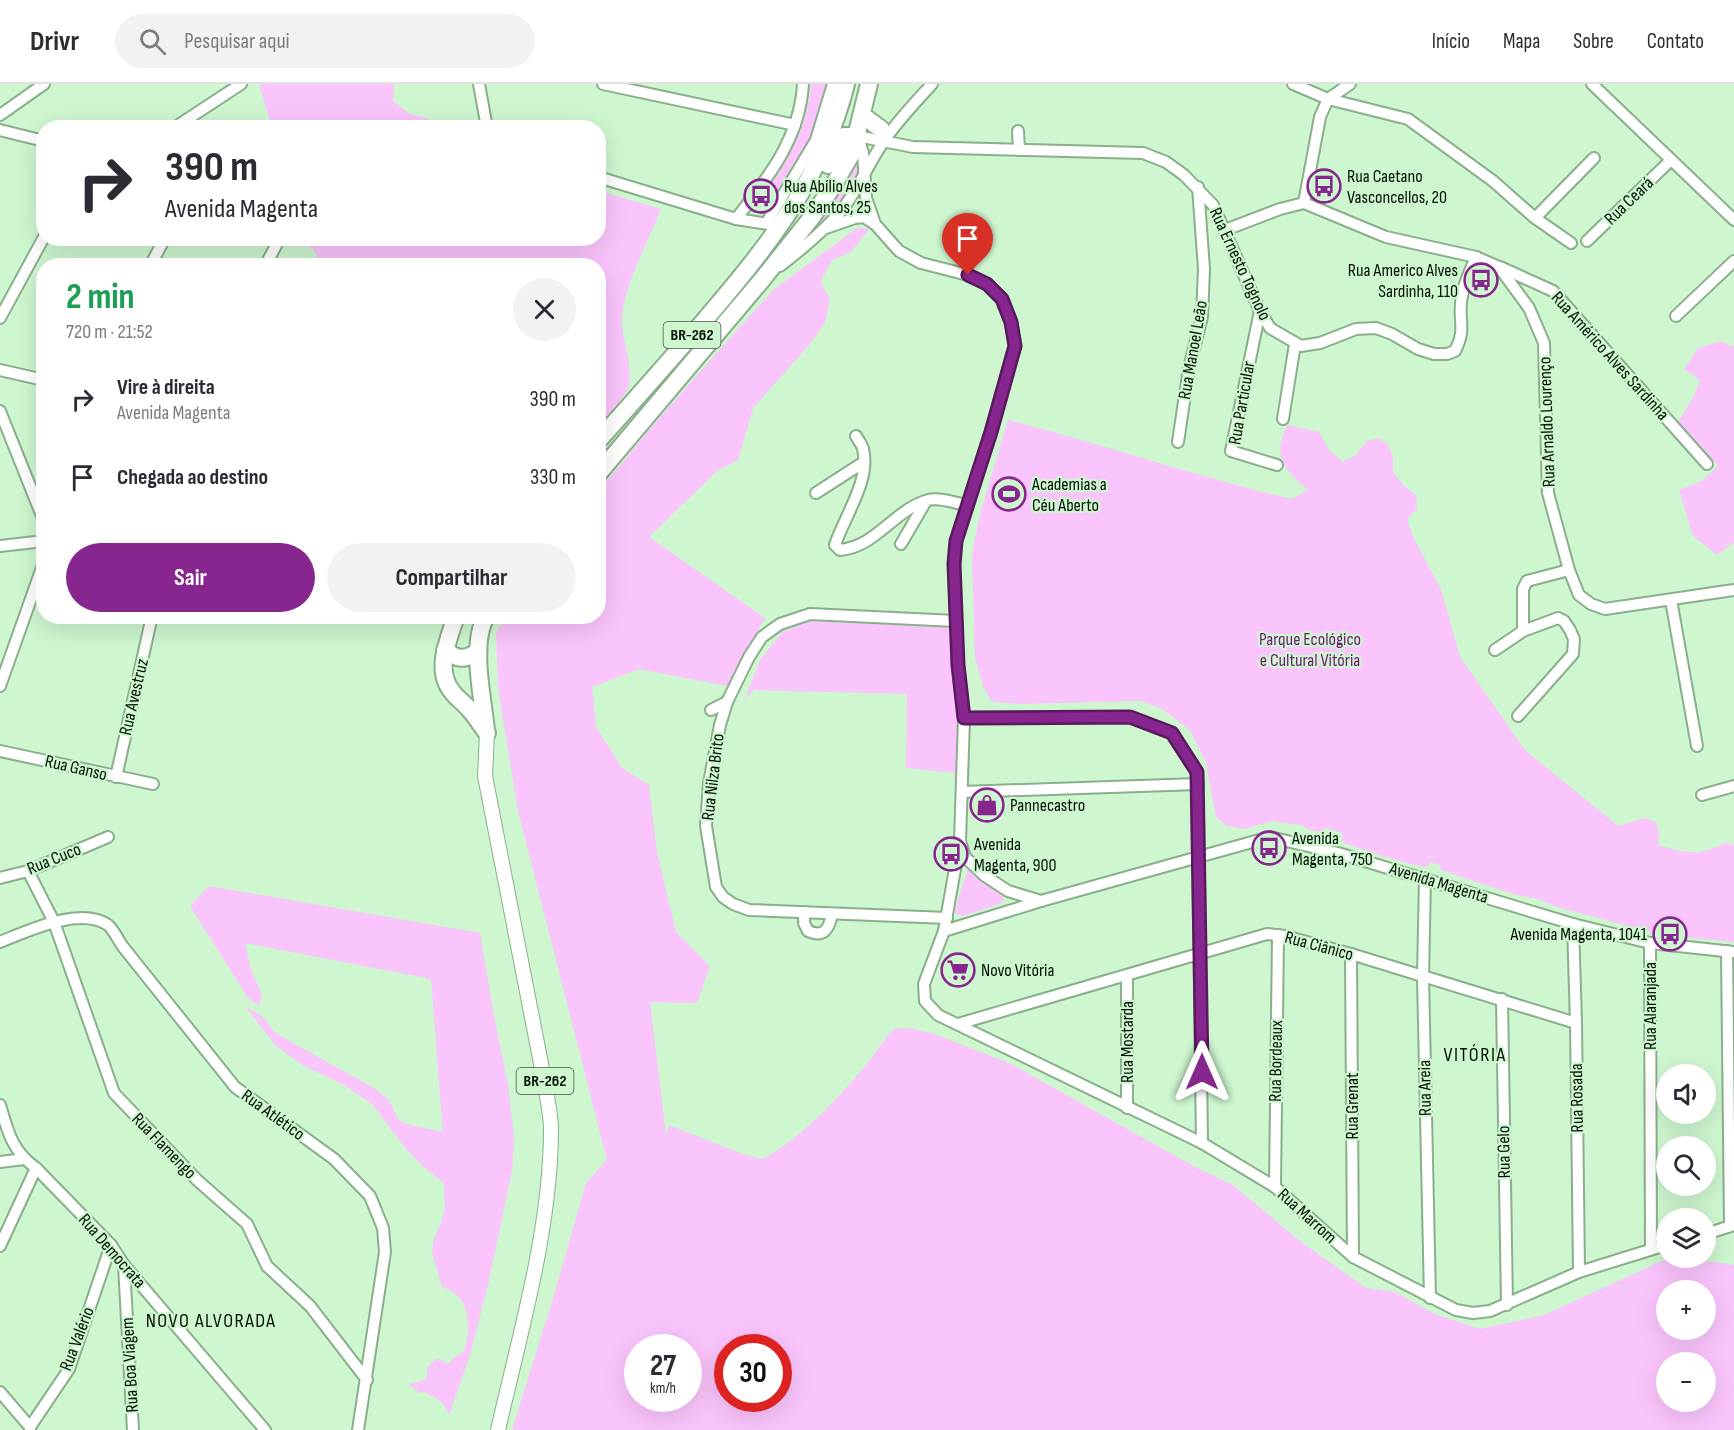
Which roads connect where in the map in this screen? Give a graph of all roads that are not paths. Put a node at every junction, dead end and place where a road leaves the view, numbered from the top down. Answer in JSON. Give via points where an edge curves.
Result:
{"nodes":[{"id":1,"x":44,"y":84,"type":"edge"},
{"id":2,"x":241,"y":84,"type":"edge"},
{"id":3,"x":479,"y":84,"type":"edge"},
{"id":4,"x":603,"y":84,"type":"edge"},
{"id":5,"x":803,"y":84,"type":"edge"},
{"id":6,"x":833,"y":84,"type":"edge"},
{"id":7,"x":846,"y":84,"type":"edge"},
{"id":8,"x":869,"y":84,"type":"edge"},
{"id":9,"x":932,"y":84,"type":"edge"},
{"id":10,"x":1293,"y":84,"type":"edge"},
{"id":11,"x":1350,"y":84,"type":"edge"},
{"id":12,"x":1592,"y":84,"type":"edge"},
{"id":13,"x":1328,"y":99,"type":"junction"},
{"id":14,"x":0,"y":115,"type":"edge"},
{"id":15,"x":862,"y":115,"type":"junction"},
{"id":16,"x":186,"y":120,"type":"edge"},
{"id":17,"x":486,"y":120,"type":"edge"},
{"id":18,"x":795,"y":125,"type":"junction"},
{"id":19,"x":0,"y":130,"type":"edge"},
{"id":20,"x":1018,"y":131,"type":"dead end"},
{"id":21,"x":882,"y":135,"type":"junction"},
{"id":22,"x":857,"y":136,"type":"junction"},
{"id":23,"x":36,"y":139,"type":"edge"},
{"id":24,"x":1019,"y":150,"type":"junction"},
{"id":25,"x":1594,"y":158,"type":"dead end"},
{"id":26,"x":1671,"y":160,"type":"junction"},
{"id":27,"x":864,"y":176,"type":"junction"},
{"id":28,"x":606,"y":179,"type":"edge"},
{"id":29,"x":1197,"y":186,"type":"junction"},
{"id":30,"x":1304,"y":203,"type":"junction"},
{"id":31,"x":1535,"y":218,"type":"junction"},
{"id":32,"x":736,"y":219,"type":"junction"},
{"id":33,"x":1734,"y":220,"type":"edge"},
{"id":34,"x":779,"y":221,"type":"junction"},
{"id":35,"x":875,"y":224,"type":"junction"},
{"id":36,"x":826,"y":228,"type":"junction"},
{"id":37,"x":1225,"y":230,"type":"junction"},
{"id":38,"x":1587,"y":241,"type":"dead end"},
{"id":39,"x":1571,"y":243,"type":"dead end"},
{"id":40,"x":39,"y":246,"type":"edge"},
{"id":41,"x":1476,"y":257,"type":"junction"},
{"id":42,"x":1734,"y":261,"type":"edge"},
{"id":43,"x":1499,"y":267,"type":"junction"},
{"id":44,"x":761,"y":281,"type":"junction"},
{"id":45,"x":1260,"y":311,"type":"junction"},
{"id":46,"x":1676,"y":316,"type":"dead end"},
{"id":47,"x":0,"y":318,"type":"edge"},
{"id":48,"x":1295,"y":344,"type":"junction"},
{"id":49,"x":0,"y":370,"type":"edge"},
{"id":50,"x":36,"y":378,"type":"edge"},
{"id":51,"x":0,"y":411,"type":"edge"},
{"id":52,"x":1282,"y":419,"type":"dead end"},
{"id":53,"x":606,"y":432,"type":"edge"},
{"id":54,"x":856,"y":436,"type":"dead end"},
{"id":55,"x":1178,"y":442,"type":"dead end"},
{"id":56,"x":864,"y":462,"type":"junction"},
{"id":57,"x":1707,"y":464,"type":"dead end"},
{"id":58,"x":606,"y":465,"type":"edge"},
{"id":59,"x":1277,"y":465,"type":"dead end"},
{"id":60,"x":816,"y":493,"type":"dead end"},
{"id":61,"x":926,"y":500,"type":"junction"},
{"id":62,"x":36,"y":501,"type":"edge"},
{"id":63,"x":967,"y":505,"type":"junction"},
{"id":64,"x":36,"y":543,"type":"edge"},
{"id":65,"x":901,"y":544,"type":"dead end"},
{"id":66,"x":0,"y":546,"type":"edge"},
{"id":67,"x":1569,"y":570,"type":"junction"},
{"id":68,"x":36,"y":585,"type":"edge"},
{"id":69,"x":1734,"y":590,"type":"edge"},
{"id":70,"x":1671,"y":600,"type":"junction"},
{"id":71,"x":956,"y":621,"type":"junction"},
{"id":72,"x":150,"y":624,"type":"edge"},
{"id":73,"x":453,"y":624,"type":"edge"},
{"id":74,"x":482,"y":624,"type":"edge"},
{"id":75,"x":1523,"y":631,"type":"junction"},
{"id":76,"x":445,"y":650,"type":"junction"},
{"id":77,"x":1495,"y":650,"type":"dead end"},
{"id":78,"x":478,"y":652,"type":"junction"},
{"id":79,"x":0,"y":686,"type":"edge"},
{"id":80,"x":727,"y":702,"type":"junction"},
{"id":81,"x":711,"y":710,"type":"dead end"},
{"id":82,"x":1518,"y":716,"type":"dead end"},
{"id":83,"x":964,"y":718,"type":"junction"},
{"id":84,"x":486,"y":733,"type":"junction"},
{"id":85,"x":1697,"y":746,"type":"dead end"},
{"id":86,"x":0,"y":751,"type":"edge"},
{"id":87,"x":116,"y":777,"type":"junction"},
{"id":88,"x":153,"y":784,"type":"dead end"},
{"id":89,"x":1198,"y":784,"type":"junction"},
{"id":90,"x":1734,"y":786,"type":"edge"},
{"id":91,"x":962,"y":792,"type":"junction"},
{"id":92,"x":1702,"y":795,"type":"dead end"},
{"id":93,"x":108,"y":837,"type":"dead end"},
{"id":94,"x":960,"y":841,"type":"junction"},
{"id":95,"x":1198,"y":857,"type":"junction"},
{"id":96,"x":28,"y":871,"type":"junction"},
{"id":97,"x":0,"y":878,"type":"edge"},
{"id":98,"x":1425,"y":878,"type":"junction"},
{"id":99,"x":1014,"y":893,"type":"junction"},
{"id":100,"x":1041,"y":901,"type":"junction"},
{"id":101,"x":1011,"y":910,"type":"junction"},
{"id":102,"x":804,"y":912,"type":"junction"},
{"id":103,"x":832,"y":914,"type":"junction"},
{"id":104,"x":947,"y":918,"type":"junction"},
{"id":105,"x":54,"y":922,"type":"junction"},
{"id":106,"x":1573,"y":924,"type":"junction"},
{"id":107,"x":944,"y":931,"type":"junction"},
{"id":108,"x":1278,"y":935,"type":"junction"},
{"id":109,"x":0,"y":942,"type":"edge"},
{"id":110,"x":1650,"y":944,"type":"junction"},
{"id":111,"x":1730,"y":951,"type":"edge"},
{"id":112,"x":1201,"y":953,"type":"junction"},
{"id":113,"x":1351,"y":954,"type":"junction"},
{"id":114,"x":1126,"y":976,"type":"junction"},
{"id":115,"x":1423,"y":977,"type":"junction"},
{"id":116,"x":1502,"y":999,"type":"junction"},
{"id":117,"x":1576,"y":1023,"type":"junction"},
{"id":118,"x":958,"y":1024,"type":"junction"},
{"id":119,"x":0,"y":1105,"type":"edge"},
{"id":120,"x":1127,"y":1108,"type":"junction"},
{"id":121,"x":1732,"y":1117,"type":"edge"},
{"id":122,"x":1202,"y":1143,"type":"junction"},
{"id":123,"x":24,"y":1159,"type":"junction"},
{"id":124,"x":0,"y":1162,"type":"edge"},
{"id":125,"x":36,"y":1168,"type":"junction"},
{"id":126,"x":1275,"y":1187,"type":"junction"},
{"id":127,"x":1732,"y":1225,"type":"edge"},
{"id":128,"x":1716,"y":1231,"type":"edge"},
{"id":129,"x":111,"y":1245,"type":"junction"},
{"id":130,"x":0,"y":1246,"type":"edge"},
{"id":131,"x":1656,"y":1248,"type":"edge"},
{"id":132,"x":1651,"y":1249,"type":"junction"},
{"id":133,"x":1353,"y":1257,"type":"junction"},
{"id":134,"x":124,"y":1265,"type":"junction"},
{"id":135,"x":1579,"y":1272,"type":"junction"},
{"id":136,"x":1430,"y":1298,"type":"junction"},
{"id":137,"x":1507,"y":1305,"type":"junction"},
{"id":138,"x":367,"y":1380,"type":"junction"},
{"id":139,"x":0,"y":1392,"type":"edge"},
{"id":140,"x":30,"y":1429,"type":"edge"},
{"id":141,"x":133,"y":1430,"type":"edge"},
{"id":142,"x":265,"y":1430,"type":"edge"},
{"id":143,"x":358,"y":1430,"type":"edge"},
{"id":144,"x":498,"y":1430,"type":"edge"}],
"edges":[{"from":1,"to":14,"type":"street"},
{"from":2,"to":16,"type":"street"},
{"from":3,"to":17,"type":"street"},
{"from":4,"to":18,"type":"street"},
{"from":5,"to":18,"type":"street"},
{"from":6,"to":34,"type":"street","via":[[816,140]]},
{"from":7,"to":34,"type":"highway","number":"BR-262","via":[[825,148]]},
{"from":8,"to":15,"type":"highway","number":"BR-262"},
{"from":9,"to":21,"type":"street","via":[[899,122]]},
{"from":10,"to":13,"type":"street"},
{"from":11,"to":13,"type":"street"},
{"from":12,"to":26,"type":"street"},
{"from":13,"to":30,"type":"street","via":[[1320,117]]},
{"from":13,"to":31,"type":"street","via":[[1408,119],[1493,181]]},
{"from":15,"to":21,"type":"highway"},
{"from":15,"to":22,"type":"highway","number":"BR-262"},
{"from":18,"to":32,"type":"street","via":[[768,179]]},
{"from":19,"to":23,"type":"street"},
{"from":20,"to":24,"type":"street"},
{"from":21,"to":22,"type":"street","name":"Rua Ernesto Tognolo"},
{"from":21,"to":24,"type":"street","name":"Rua Ernesto Tognolo","via":[[913,147]]},
{"from":21,"to":27,"type":"street"},
{"from":22,"to":27,"type":"street"},
{"from":22,"to":34,"type":"highway","via":[[844,136],[824,172]]},
{"from":22,"to":44,"type":"highway","number":"BR-262","via":[[852,153],[812,218]]},
{"from":24,"to":29,"type":"street","name":"Rua Ernesto Tognolo","via":[[1143,153],[1166,162]]},
{"from":25,"to":31,"type":"street"},
{"from":26,"to":33,"type":"street"},
{"from":26,"to":38,"type":"street","name":"Rua Ceará"},
{"from":27,"to":35,"type":"street"},
{"from":27,"to":36,"type":"street"},
{"from":28,"to":32,"type":"street"},
{"from":29,"to":37,"type":"street","name":"Rua Ernesto Tognolo","via":[[1213,205]]},
{"from":29,"to":55,"type":"street","name":"Rua Manoel Leão","via":[[1204,269],[1202,317],[1189,368]]},
{"from":30,"to":37,"type":"street","via":[[1280,208]]},
{"from":30,"to":41,"type":"street","via":[[1386,237]]},
{"from":31,"to":39,"type":"street"},
{"from":32,"to":34,"type":"street"},
{"from":34,"to":53,"type":"highway","number":"BR-262","via":[[754,262]]},
{"from":35,"to":36,"type":"street","via":[[864,217]]},
{"from":35,"to":63,"type":"street","via":[[899,252],[987,284],[1002,299],[1011,322],[1015,346]]},
{"from":36,"to":44,"type":"street"},
{"from":37,"to":45,"type":"street","name":"Rua Ernesto Tognolo"},
{"from":40,"to":47,"type":"street"},
{"from":41,"to":43,"type":"street"},
{"from":41,"to":48,"type":"street","via":[[1463,288],[1461,339],[1455,351],[1426,352],[1376,328],[1356,329],[1320,343]]},
{"from":42,"to":46,"type":"street"},
{"from":43,"to":57,"type":"street","name":"Rua Américo Alves Sardinha","via":[[1553,291]]},
{"from":43,"to":67,"type":"street","name":"Rua Arnaldo Lourenço","via":[[1529,308],[1544,343],[1548,493]]},
{"from":44,"to":58,"type":"highway","number":"BR-262"},
{"from":45,"to":48,"type":"street","name":"Rua Ernesto Tognolo","via":[[1270,328]]},
{"from":45,"to":59,"type":"street","name":"Rua Particular","via":[[1231,451]]},
{"from":48,"to":52,"type":"street"},
{"from":49,"to":50,"type":"street"},
{"from":51,"to":62,"type":"street"},
{"from":54,"to":56,"type":"street","via":[[863,448]]},
{"from":56,"to":60,"type":"street"},
{"from":56,"to":61,"type":"street","via":[[854,502],[835,546],[840,550],[854,549]]},
{"from":61,"to":63,"type":"street"},
{"from":61,"to":65,"type":"street"},
{"from":63,"to":71,"type":"street","via":[[956,541]]},
{"from":64,"to":66,"type":"street"},
{"from":67,"to":70,"type":"street","name":"Rua Arnaldo Lourenço","via":[[1580,595],[1605,609]]},
{"from":67,"to":75,"type":"street","via":[[1527,581],[1522,589]]},
{"from":68,"to":79,"type":"street"},
{"from":69,"to":70,"type":"street","name":"Rua Arnaldo Lourenço"},
{"from":70,"to":85,"type":"street"},
{"from":71,"to":80,"type":"street","name":"Rua Nilza Brito","via":[[810,614],[780,624],[762,637],[748,657]]},
{"from":71,"to":83,"type":"street"},
{"from":72,"to":87,"type":"street","name":"Rua Avestruz"},
{"from":73,"to":76,"type":"highway"},
{"from":74,"to":78,"type":"highway","number":"BR-262"},
{"from":75,"to":77,"type":"street"},
{"from":75,"to":82,"type":"street","via":[[1558,618],[1570,630],[1574,649]]},
{"from":76,"to":78,"type":"highway","via":[[456,658],[466,659]]},
{"from":76,"to":84,"type":"highway","via":[[446,682]]},
{"from":78,"to":84,"type":"highway","number":"BR-262"},
{"from":80,"to":81,"type":"street"},
{"from":80,"to":102,"type":"street","name":"Rua Nilza Brito","via":[[709,783],[706,826],[716,887],[723,897],[749,910]]},
{"from":83,"to":89,"type":"street","via":[[1130,717],[1172,733],[1197,772]]},
{"from":83,"to":91,"type":"street"},
{"from":84,"to":144,"type":"main road","number":"BR-262","via":[[485,776],[551,1127],[544,1223]]},
{"from":86,"to":87,"type":"street","name":"Rua Ganso"},
{"from":87,"to":88,"type":"street","name":"Rua Ganso"},
{"from":89,"to":91,"type":"street"},
{"from":89,"to":95,"type":"street"},
{"from":90,"to":92,"type":"street"},
{"from":91,"to":94,"type":"street"},
{"from":93,"to":96,"type":"street","name":"Rua Cuco"},
{"from":94,"to":99,"type":"street","via":[[964,857],[985,876]]},
{"from":94,"to":104,"type":"street"},
{"from":95,"to":98,"type":"street","name":"Avenida Magenta","via":[[1270,837]]},
{"from":95,"to":100,"type":"street","name":"Avenida Magenta"},
{"from":95,"to":112,"type":"street"},
{"from":96,"to":97,"type":"street","name":"Rua Cuco"},
{"from":96,"to":105,"type":"street","name":"Rua Flamengo"},
{"from":98,"to":106,"type":"street","name":"Avenida Magenta"},
{"from":98,"to":115,"type":"street","name":"Rua Areia"},
{"from":99,"to":100,"type":"street"},
{"from":99,"to":101,"type":"street","via":[[1016,899]]},
{"from":100,"to":101,"type":"street","name":"Avenida Magenta"},
{"from":101,"to":107,"type":"street","name":"Avenida Magenta"},
{"from":102,"to":103,"type":"street","name":"Rua Nilza Brito"},
{"from":102,"to":103,"type":"street","via":[[808,931],[816,935],[823,933]]},
{"from":103,"to":104,"type":"street","name":"Rua Nilza Brito"},
{"from":104,"to":107,"type":"street"},
{"from":105,"to":109,"type":"street","name":"Rua Atlético"},
{"from":105,"to":138,"type":"street","name":"Rua Flamengo","via":[[114,1094],[197,1180],[247,1224],[267,1266],[310,1306]]},
{"from":105,"to":138,"type":"street","name":"Rua Atlético","via":[[86,917],[109,925],[235,1087],[334,1160],[370,1196],[383,1228],[385,1252]]},
{"from":106,"to":110,"type":"street","name":"Avenida Magenta"},
{"from":106,"to":117,"type":"street","name":"Rua Rosada"},
{"from":107,"to":118,"type":"street","name":"Rua Marrom","via":[[924,984],[925,1001],[938,1015]]},
{"from":108,"to":112,"type":"street","name":"Rua Ciânico","via":[[1267,934]]},
{"from":108,"to":113,"type":"street","name":"Rua Ciânico"},
{"from":108,"to":126,"type":"street","name":"Rua Bordeaux"},
{"from":110,"to":111,"type":"street","name":"Avenida Magenta"},
{"from":110,"to":132,"type":"street","name":"Rua Alaranjada"},
{"from":111,"to":121,"type":"street"},
{"from":112,"to":114,"type":"street","name":"Rua Ciânico"},
{"from":112,"to":122,"type":"street"},
{"from":113,"to":115,"type":"street","name":"Rua Ciânico"},
{"from":113,"to":133,"type":"street","name":"Rua Grenat"},
{"from":114,"to":118,"type":"street","name":"Rua Ciânico"},
{"from":114,"to":120,"type":"street","name":"Rua Mostarda"},
{"from":115,"to":116,"type":"street","name":"Rua Ciânico"},
{"from":115,"to":136,"type":"street","name":"Rua Areia"},
{"from":116,"to":117,"type":"street","name":"Rua Ciânico"},
{"from":116,"to":137,"type":"street","name":"Rua Gelo"},
{"from":117,"to":135,"type":"street","name":"Rua Rosada"},
{"from":118,"to":120,"type":"street","name":"Rua Marrom"},
{"from":119,"to":123,"type":"street","via":[[11,1141]]},
{"from":120,"to":122,"type":"street","name":"Rua Marrom"},
{"from":121,"to":127,"type":"street"},
{"from":122,"to":126,"type":"street","name":"Rua Marrom"},
{"from":123,"to":124,"type":"street"},
{"from":123,"to":125,"type":"street","name":"Rua Democrata"},
{"from":125,"to":129,"type":"street","name":"Rua Democrata"},
{"from":125,"to":130,"type":"street"},
{"from":126,"to":133,"type":"street","name":"Rua Marrom"},
{"from":127,"to":128,"type":"street"},
{"from":129,"to":134,"type":"street","name":"Rua Democrata"},
{"from":129,"to":140,"type":"street","name":"Rua Valério","via":[[69,1369]]},
{"from":131,"to":132,"type":"street","name":"Rua Marrom"},
{"from":132,"to":135,"type":"street","name":"Rua Marrom"},
{"from":133,"to":136,"type":"street","name":"Rua Marrom"},
{"from":134,"to":141,"type":"street","name":"Rua Boa Viagem"},
{"from":134,"to":142,"type":"street","name":"Rua Democrata"},
{"from":135,"to":137,"type":"street","name":"Rua Marrom"},
{"from":136,"to":137,"type":"street","name":"Rua Marrom","via":[[1473,1313]]},
{"from":138,"to":143,"type":"street","name":"Rua Atlético"},
{"from":139,"to":140,"type":"street"}]}
